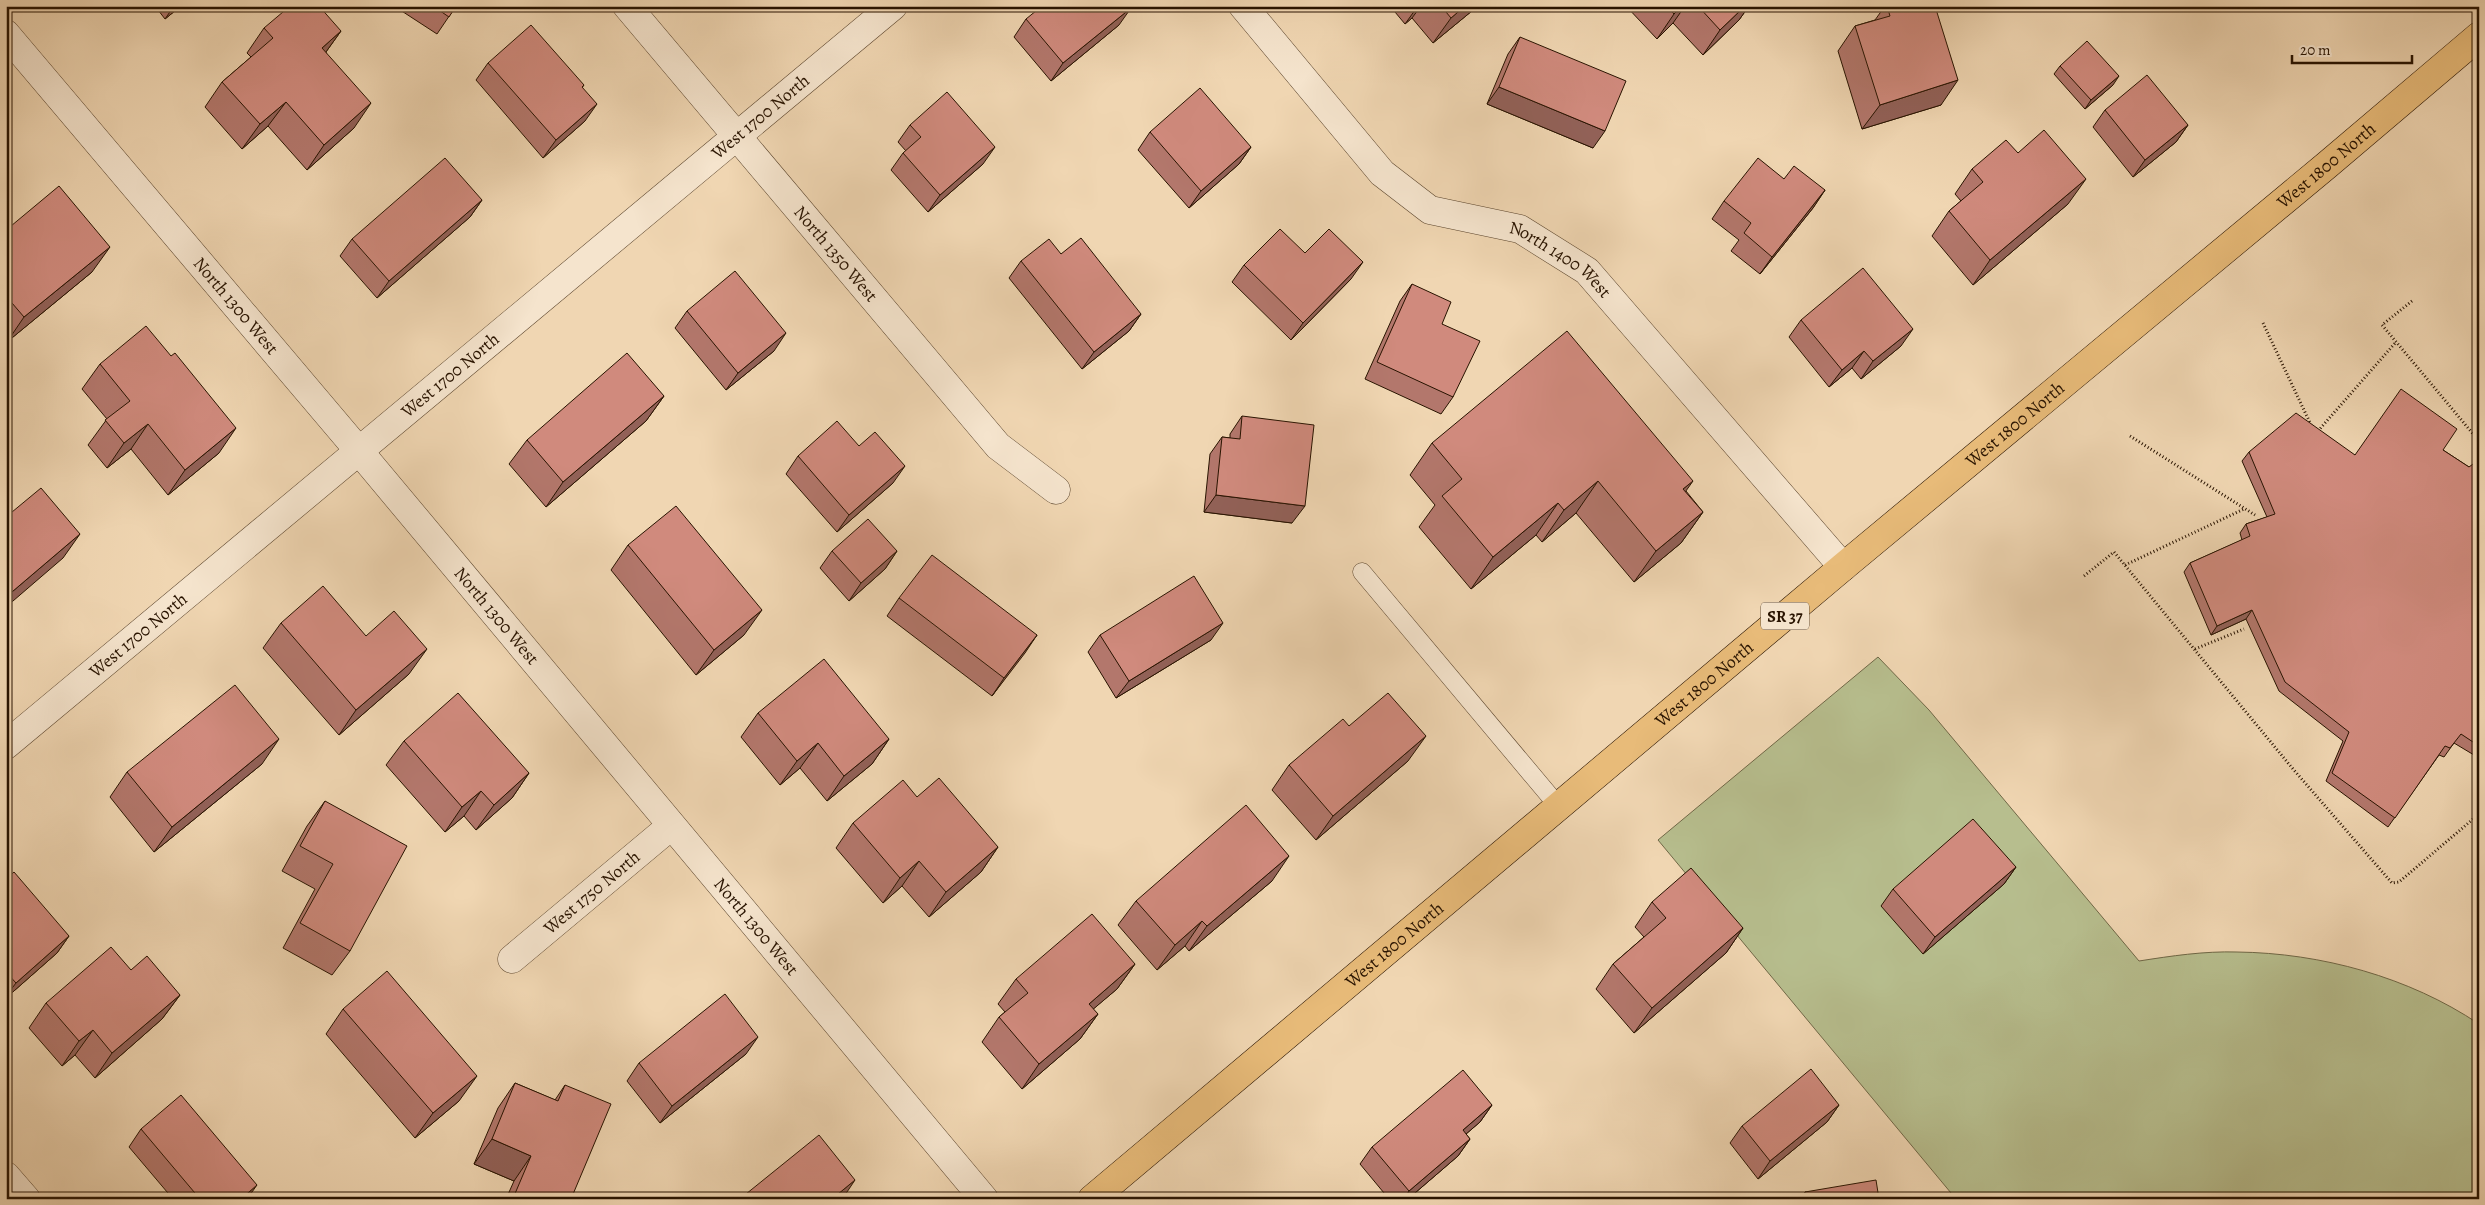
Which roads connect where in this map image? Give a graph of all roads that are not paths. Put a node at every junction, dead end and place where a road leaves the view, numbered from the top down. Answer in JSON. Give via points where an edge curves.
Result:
{"nodes":[{"id":1,"x":627,"y":6,"type":"edge"},
{"id":2,"x":893,"y":6,"type":"edge"},
{"id":3,"x":1243,"y":6,"type":"edge"},
{"id":4,"x":2479,"y":36,"type":"edge"},
{"id":5,"x":8,"y":39,"type":"edge"},
{"id":6,"x":737,"y":136,"type":"junction"},
{"id":7,"x":359,"y":451,"type":"junction"},
{"id":8,"x":1056,"y":490,"type":"dead end"},
{"id":9,"x":1843,"y":567,"type":"junction"},
{"id":10,"x":1362,"y":572,"type":"dead end"},
{"id":11,"x":6,"y":745,"type":"edge"},
{"id":12,"x":1559,"y":806,"type":"junction"},
{"id":13,"x":671,"y":826,"type":"junction"},
{"id":14,"x":512,"y":959,"type":"dead end"},
{"id":15,"x":6,"y":1176,"type":"edge"},
{"id":16,"x":26,"y":1199,"type":"edge"},
{"id":17,"x":984,"y":1199,"type":"edge"},
{"id":18,"x":1092,"y":1199,"type":"edge"}],
"edges":[{"from":1,"to":6,"type":"street","name":"North 1350 West"},
{"from":2,"to":6,"type":"street","name":"West 1700 North"},
{"from":3,"to":9,"type":"street","name":"North 1400 West","via":[[1382,173],[1430,210],[1520,228],[1587,271]]},
{"from":4,"to":9,"type":"main road","name":"West 1800 North","number":"SR 37"},
{"from":5,"to":7,"type":"street","name":"North 1300 West"},
{"from":6,"to":7,"type":"street","name":"West 1700 North"},
{"from":6,"to":8,"type":"street","name":"North 1350 West","via":[[998,446]]},
{"from":7,"to":11,"type":"street","name":"West 1700 North"},
{"from":7,"to":13,"type":"street","name":"North 1300 West"},
{"from":9,"to":12,"type":"main road","name":"West 1800 North","number":"SR 37"},
{"from":10,"to":12,"type":"lane"},
{"from":12,"to":18,"type":"main road","name":"West 1800 North","number":"SR 37"},
{"from":13,"to":14,"type":"street","name":"West 1750 North"},
{"from":13,"to":17,"type":"street","name":"North 1300 West"},
{"from":15,"to":16,"type":"street"}]}
